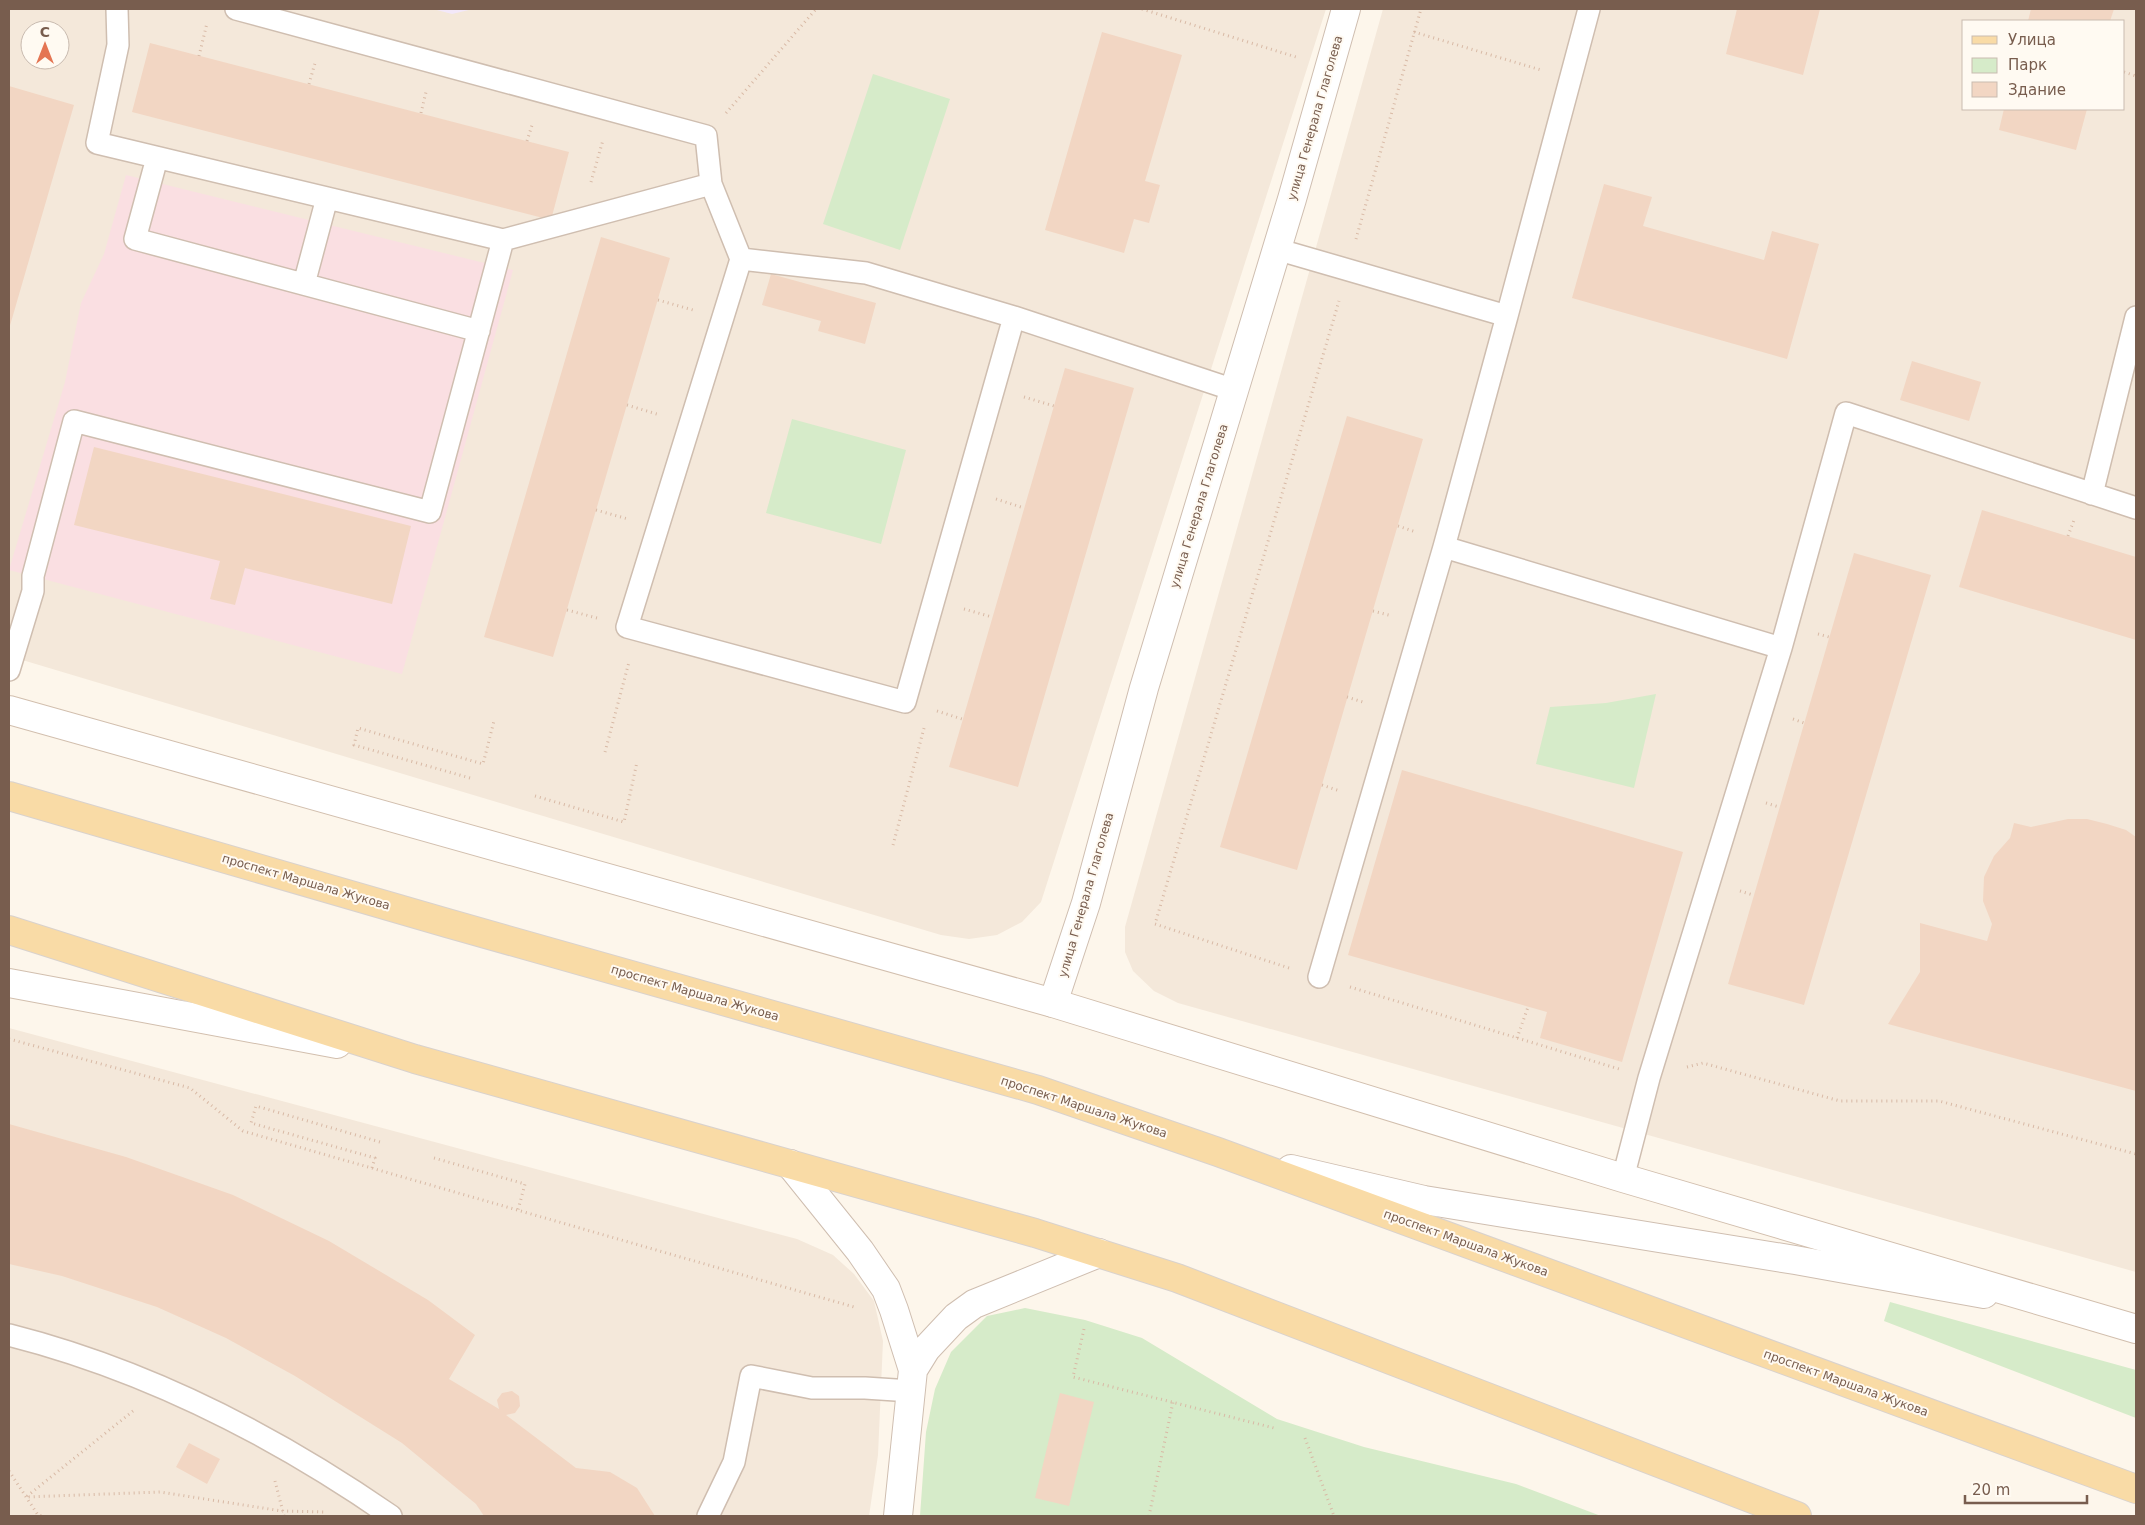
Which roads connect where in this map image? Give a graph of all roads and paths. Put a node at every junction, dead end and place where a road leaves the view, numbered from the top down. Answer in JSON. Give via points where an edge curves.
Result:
{"nodes":[{"id":1,"x":117,"y":9,"type":"edge"},
{"id":2,"x":236,"y":9,"type":"edge"},
{"id":3,"x":816,"y":9,"type":"edge"},
{"id":4,"x":1142,"y":9,"type":"edge"},
{"id":5,"x":1346,"y":9,"type":"edge"},
{"id":6,"x":1421,"y":9,"type":"edge"},
{"id":7,"x":1589,"y":9,"type":"edge"},
{"id":8,"x":209,"y":18,"type":"dead end"},
{"id":9,"x":1414,"y":32,"type":"junction"},
{"id":10,"x":199,"y":56,"type":"dead end"},
{"id":11,"x":1297,"y":58,"type":"dead end"},
{"id":12,"x":1570,"y":79,"type":"junction"},
{"id":13,"x":612,"y":110,"type":"junction"},
{"id":14,"x":706,"y":136,"type":"junction"},
{"id":15,"x":157,"y":158,"type":"junction"},
{"id":16,"x":711,"y":184,"type":"junction"},
{"id":17,"x":327,"y":198,"type":"junction"},
{"id":18,"x":581,"y":219,"type":"junction"},
{"id":19,"x":503,"y":240,"type":"junction"},
{"id":20,"x":1276,"y":249,"type":"junction"},
{"id":21,"x":741,"y":258,"type":"junction"},
{"id":22,"x":1348,"y":269,"type":"junction"},
{"id":23,"x":304,"y":284,"type":"junction"},
{"id":24,"x":1506,"y":316,"type":"junction"},
{"id":25,"x":2136,"y":316,"type":"edge"},
{"id":26,"x":1014,"y":317,"type":"junction"},
{"id":27,"x":478,"y":331,"type":"junction"},
{"id":28,"x":1234,"y":390,"type":"junction"},
{"id":29,"x":2092,"y":494,"type":"junction"},
{"id":30,"x":2136,"y":508,"type":"edge"},
{"id":31,"x":1444,"y":547,"type":"junction"},
{"id":32,"x":637,"y":630,"type":"junction"},
{"id":33,"x":1780,"y":648,"type":"junction"},
{"id":34,"x":9,"y":670,"type":"edge"},
{"id":35,"x":9,"y":710,"type":"edge"},
{"id":36,"x":494,"y":721,"type":"dead end"},
{"id":37,"x":925,"y":727,"type":"dead end"},
{"id":38,"x":605,"y":752,"type":"dead end"},
{"id":39,"x":637,"y":762,"type":"dead end"},
{"id":40,"x":470,"y":778,"type":"dead end"},
{"id":41,"x":9,"y":796,"type":"edge"},
{"id":42,"x":534,"y":796,"type":"dead end"},
{"id":43,"x":893,"y":845,"type":"dead end"},
{"id":44,"x":1155,"y":924,"type":"dead end"},
{"id":45,"x":9,"y":930,"type":"edge"},
{"id":46,"x":1319,"y":978,"type":"dead end"},
{"id":47,"x":9,"y":983,"type":"edge"},
{"id":48,"x":1053,"y":1003,"type":"junction"},
{"id":49,"x":1528,"y":1007,"type":"dead end"},
{"id":50,"x":1517,"y":1038,"type":"dead end"},
{"id":51,"x":9,"y":1039,"type":"edge"},
{"id":52,"x":415,"y":1058,"type":"junction"},
{"id":53,"x":380,"y":1142,"type":"dead end"},
{"id":54,"x":1218,"y":1152,"type":"junction"},
{"id":55,"x":434,"y":1158,"type":"dead end"},
{"id":56,"x":790,"y":1164,"type":"junction"},
{"id":57,"x":372,"y":1168,"type":"junction"},
{"id":58,"x":1623,"y":1178,"type":"junction"},
{"id":59,"x":518,"y":1210,"type":"junction"},
{"id":60,"x":1099,"y":1252,"type":"junction"},
{"id":61,"x":855,"y":1307,"type":"dead end"},
{"id":62,"x":2057,"y":1308,"type":"junction"},
{"id":63,"x":1084,"y":1329,"type":"dead end"},
{"id":64,"x":2136,"y":1329,"type":"edge"},
{"id":65,"x":9,"y":1334,"type":"edge"},
{"id":66,"x":912,"y":1381,"type":"junction"},
{"id":67,"x":163,"y":1387,"type":"junction"},
{"id":68,"x":1173,"y":1402,"type":"junction"},
{"id":69,"x":1274,"y":1428,"type":"dead end"},
{"id":70,"x":1305,"y":1438,"type":"dead end"},
{"id":71,"x":9,"y":1471,"type":"edge"},
{"id":72,"x":2136,"y":1490,"type":"edge"},
{"id":73,"x":26,"y":1497,"type":"junction"},
{"id":74,"x":335,"y":1512,"type":"dead end"},
{"id":75,"x":43,"y":1516,"type":"edge"},
{"id":76,"x":391,"y":1516,"type":"edge"},
{"id":77,"x":708,"y":1516,"type":"edge"},
{"id":78,"x":898,"y":1516,"type":"edge"},
{"id":79,"x":1149,"y":1516,"type":"edge"},
{"id":80,"x":1334,"y":1516,"type":"edge"},
{"id":81,"x":1797,"y":1516,"type":"edge"}],
"edges":[{"from":1,"to":15,"type":"lane","via":[[118,45],[97,144]]},
{"from":2,"to":13,"type":"lane"},
{"from":3,"to":14,"type":"path"},
{"from":4,"to":11,"type":"path"},
{"from":5,"to":20,"type":"main road","name":"улица Генерала Глаголева"},
{"from":6,"to":9,"type":"path"},
{"from":7,"to":12,"type":"lane"},
{"from":8,"to":10,"type":"path"},
{"from":9,"to":12,"type":"path"},
{"from":9,"to":22,"type":"path"},
{"from":12,"to":24,"type":"lane"},
{"from":13,"to":14,"type":"lane"},
{"from":13,"to":18,"type":"path"},
{"from":14,"to":16,"type":"lane"},
{"from":15,"to":17,"type":"lane"},
{"from":15,"to":23,"type":"lane","via":[[135,239]]},
{"from":16,"to":18,"type":"lane"},
{"from":16,"to":21,"type":"lane"},
{"from":17,"to":19,"type":"lane"},
{"from":17,"to":23,"type":"lane"},
{"from":18,"to":19,"type":"lane"},
{"from":19,"to":27,"type":"lane"},
{"from":20,"to":22,"type":"lane"},
{"from":20,"to":28,"type":"main road","name":"улица Генерала Глаголева"},
{"from":21,"to":26,"type":"lane","via":[[866,273]]},
{"from":21,"to":32,"type":"lane","via":[[627,627]]},
{"from":22,"to":24,"type":"lane"},
{"from":22,"to":44,"type":"path"},
{"from":23,"to":27,"type":"lane"},
{"from":24,"to":31,"type":"lane"},
{"from":25,"to":29,"type":"lane"},
{"from":26,"to":28,"type":"lane"},
{"from":26,"to":32,"type":"lane","via":[[905,702]]},
{"from":27,"to":34,"type":"lane","via":[[430,512],[74,420],[33,576],[33,592]]},
{"from":28,"to":48,"type":"main road","name":"улица Генерала Глаголева","via":[[1144,688],[1086,903]]},
{"from":29,"to":30,"type":"lane"},
{"from":29,"to":33,"type":"lane","via":[[1846,413]]},
{"from":31,"to":33,"type":"lane"},
{"from":31,"to":46,"type":"lane"},
{"from":32,"to":38,"type":"path"},
{"from":33,"to":58,"type":"lane","via":[[1648,1078]]},
{"from":35,"to":48,"type":"main road"},
{"from":36,"to":40,"type":"path","via":[[483,764],[358,728],[354,745]]},
{"from":37,"to":43,"type":"path"},
{"from":39,"to":42,"type":"path","via":[[624,822]]},
{"from":41,"to":54,"type":"main road","name":"проспект Маршала Жукова","via":[[1038,1090]]},
{"from":45,"to":52,"type":"main road"},
{"from":47,"to":52,"type":"main road"},
{"from":48,"to":58,"type":"main road"},
{"from":49,"to":50,"type":"path"},
{"from":51,"to":57,"type":"path","via":[[190,1088],[242,1131]]},
{"from":52,"to":56,"type":"main road"},
{"from":53,"to":57,"type":"path","via":[[256,1106],[251,1122],[375,1158]]},
{"from":54,"to":62,"type":"main road","via":[[1424,1200],[1795,1260]]},
{"from":54,"to":72,"type":"main road","name":"проспект Маршала Жукова"},
{"from":55,"to":59,"type":"path","via":[[525,1184]]},
{"from":56,"to":60,"type":"main road"},
{"from":56,"to":66,"type":"main road","via":[[860,1250],[886,1289]]},
{"from":57,"to":59,"type":"path"},
{"from":58,"to":62,"type":"main road"},
{"from":59,"to":61,"type":"path"},
{"from":60,"to":66,"type":"main road","via":[[974,1304],[956,1317],[926,1349]]},
{"from":60,"to":81,"type":"main road","via":[[1177,1278]]},
{"from":62,"to":64,"type":"main road"},
{"from":63,"to":68,"type":"path","via":[[1073,1377]]},
{"from":65,"to":67,"type":"lane","via":[[103,1362]]},
{"from":66,"to":77,"type":"lane","via":[[865,1388],[812,1388],[751,1376],[734,1462]]},
{"from":66,"to":78,"type":"main road"},
{"from":67,"to":73,"type":"path"},
{"from":67,"to":76,"type":"lane","via":[[217,1411],[308,1462]]},
{"from":68,"to":69,"type":"path"},
{"from":68,"to":79,"type":"path"},
{"from":70,"to":80,"type":"path"},
{"from":71,"to":73,"type":"path"},
{"from":73,"to":74,"type":"path","via":[[160,1492],[282,1511]]},
{"from":73,"to":75,"type":"path","via":[[38,1515]]}]}
